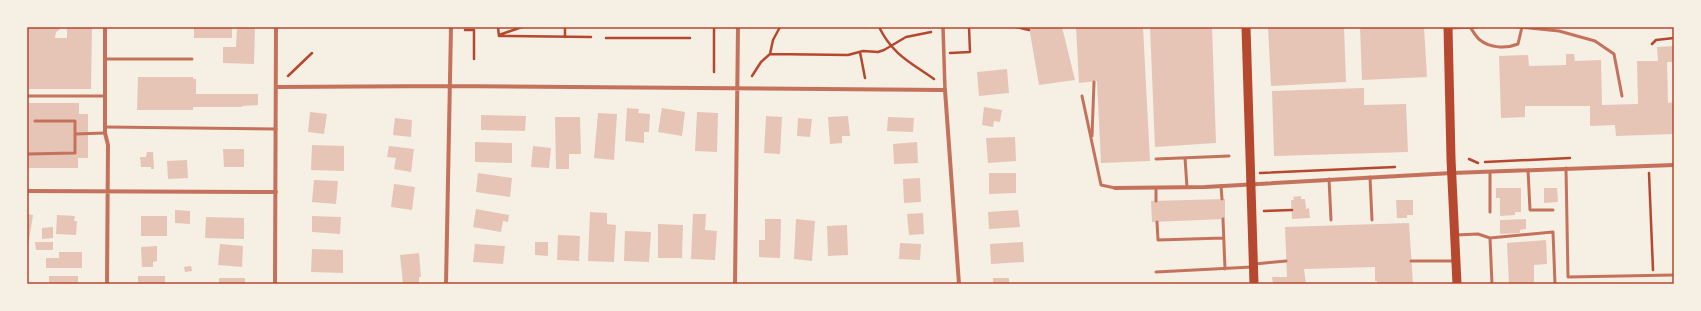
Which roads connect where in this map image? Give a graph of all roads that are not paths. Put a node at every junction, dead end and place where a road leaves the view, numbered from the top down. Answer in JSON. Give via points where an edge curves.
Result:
{"nodes":[{"id":1,"x":105,"y":27,"type":"edge"},
{"id":2,"x":276,"y":27,"type":"edge"},
{"id":3,"x":451,"y":27,"type":"edge"},
{"id":4,"x":738,"y":27,"type":"edge"},
{"id":5,"x":943,"y":27,"type":"edge"},
{"id":6,"x":1246,"y":27,"type":"edge"},
{"id":7,"x":1470,"y":27,"type":"edge"},
{"id":8,"x":1477,"y":27,"type":"edge"},
{"id":9,"x":1518,"y":27,"type":"edge"},
{"id":10,"x":1522,"y":27,"type":"edge"},
{"id":11,"x":1448,"y":28,"type":"edge"},
{"id":12,"x":105,"y":59,"type":"junction"},
{"id":13,"x":192,"y":59,"type":"dead end"},
{"id":14,"x":1094,"y":82,"type":"dead end"},
{"id":15,"x":449,"y":86,"type":"junction"},
{"id":16,"x":276,"y":87,"type":"junction"},
{"id":17,"x":737,"y":89,"type":"junction"},
{"id":18,"x":946,"y":90,"type":"junction"},
{"id":19,"x":27,"y":96,"type":"edge"},
{"id":20,"x":105,"y":96,"type":"junction"},
{"id":21,"x":1082,"y":96,"type":"dead end"},
{"id":22,"x":1622,"y":96,"type":"dead end"},
{"id":23,"x":35,"y":121,"type":"dead end"},
{"id":24,"x":105,"y":127,"type":"junction"},
{"id":25,"x":276,"y":129,"type":"junction"},
{"id":26,"x":105,"y":133,"type":"junction"},
{"id":27,"x":75,"y":134,"type":"junction"},
{"id":28,"x":1092,"y":142,"type":"junction"},
{"id":29,"x":27,"y":154,"type":"edge"},
{"id":30,"x":1229,"y":156,"type":"dead end"},
{"id":31,"x":1185,"y":158,"type":"junction"},
{"id":32,"x":1156,"y":159,"type":"dead end"},
{"id":33,"x":1674,"y":165,"type":"edge"},
{"id":34,"x":1566,"y":168,"type":"junction"},
{"id":35,"x":1528,"y":170,"type":"junction"},
{"id":36,"x":1490,"y":172,"type":"junction"},
{"id":37,"x":1452,"y":173,"type":"junction"},
{"id":38,"x":1370,"y":177,"type":"junction"},
{"id":39,"x":1329,"y":179,"type":"junction"},
{"id":40,"x":1252,"y":184,"type":"junction"},
{"id":41,"x":1221,"y":186,"type":"junction"},
{"id":42,"x":1187,"y":187,"type":"junction"},
{"id":43,"x":1115,"y":188,"type":"joint"},
{"id":44,"x":1156,"y":188,"type":"junction"},
{"id":45,"x":27,"y":191,"type":"edge"},
{"id":46,"x":108,"y":191,"type":"junction"},
{"id":47,"x":276,"y":192,"type":"junction"},
{"id":48,"x":1222,"y":199,"type":"dead end"},
{"id":49,"x":1156,"y":201,"type":"dead end"},
{"id":50,"x":1553,"y":210,"type":"dead end"},
{"id":51,"x":1490,"y":212,"type":"dead end"},
{"id":52,"x":1223,"y":219,"type":"dead end"},
{"id":53,"x":1331,"y":220,"type":"dead end"},
{"id":54,"x":1372,"y":220,"type":"dead end"},
{"id":55,"x":1157,"y":222,"type":"dead end"},
{"id":56,"x":1455,"y":235,"type":"junction"},
{"id":57,"x":1223,"y":238,"type":"junction"},
{"id":58,"x":1490,"y":238,"type":"junction"},
{"id":59,"x":1286,"y":261,"type":"dead end"},
{"id":60,"x":1411,"y":261,"type":"dead end"},
{"id":61,"x":1456,"y":261,"type":"junction"},
{"id":62,"x":1253,"y":266,"type":"junction"},
{"id":63,"x":1225,"y":269,"type":"junction"},
{"id":64,"x":1156,"y":272,"type":"dead end"},
{"id":65,"x":1674,"y":275,"type":"edge"},
{"id":66,"x":107,"y":284,"type":"edge"},
{"id":67,"x":275,"y":284,"type":"edge"},
{"id":68,"x":446,"y":284,"type":"edge"},
{"id":69,"x":736,"y":284,"type":"edge"},
{"id":70,"x":959,"y":284,"type":"edge"},
{"id":71,"x":1254,"y":284,"type":"edge"},
{"id":72,"x":1457,"y":284,"type":"edge"},
{"id":73,"x":1492,"y":284,"type":"edge"},
{"id":74,"x":1555,"y":284,"type":"edge"}],
"edges":[{"from":1,"to":12,"type":"street"},
{"from":2,"to":16,"type":"street"},
{"from":3,"to":15,"type":"street"},
{"from":4,"to":17,"type":"street"},
{"from":5,"to":18,"type":"street"},
{"from":6,"to":40,"type":"main road"},
{"from":7,"to":8,"type":"lane"},
{"from":7,"to":10,"type":"lane","via":[[1480,40],[1491,46],[1503,47],[1518,44]]},
{"from":7,"to":11,"type":"lane"},
{"from":9,"to":10,"type":"lane"},
{"from":10,"to":22,"type":"lane","via":[[1559,31],[1595,41],[1614,54]]},
{"from":11,"to":37,"type":"main road"},
{"from":12,"to":13,"type":"lane"},
{"from":12,"to":20,"type":"street"},
{"from":14,"to":28,"type":"lane"},
{"from":15,"to":16,"type":"street"},
{"from":15,"to":17,"type":"street"},
{"from":15,"to":68,"type":"street"},
{"from":16,"to":25,"type":"street"},
{"from":17,"to":18,"type":"street"},
{"from":17,"to":69,"type":"street"},
{"from":18,"to":70,"type":"street"},
{"from":19,"to":20,"type":"lane"},
{"from":20,"to":24,"type":"street"},
{"from":21,"to":28,"type":"lane"},
{"from":23,"to":27,"type":"lane","via":[[75,121]]},
{"from":24,"to":25,"type":"lane"},
{"from":24,"to":26,"type":"street"},
{"from":25,"to":47,"type":"street"},
{"from":26,"to":27,"type":"lane"},
{"from":26,"to":46,"type":"street","via":[[108,145]]},
{"from":27,"to":29,"type":"lane","via":[[75,153]]},
{"from":28,"to":43,"type":"lane","via":[[1101,185]]},
{"from":30,"to":31,"type":"lane"},
{"from":31,"to":32,"type":"lane"},
{"from":31,"to":42,"type":"lane"},
{"from":33,"to":34,"type":"street"},
{"from":34,"to":35,"type":"street"},
{"from":34,"to":65,"type":"lane","via":[[1568,278]]},
{"from":35,"to":36,"type":"street"},
{"from":35,"to":50,"type":"lane","via":[[1530,210]]},
{"from":36,"to":37,"type":"street"},
{"from":36,"to":51,"type":"lane"},
{"from":37,"to":38,"type":"street"},
{"from":37,"to":56,"type":"main road"},
{"from":38,"to":39,"type":"street"},
{"from":38,"to":54,"type":"lane"},
{"from":39,"to":40,"type":"street"},
{"from":39,"to":53,"type":"lane"},
{"from":40,"to":41,"type":"street"},
{"from":40,"to":62,"type":"main road"},
{"from":41,"to":42,"type":"street"},
{"from":41,"to":48,"type":"lane"},
{"from":42,"to":44,"type":"street"},
{"from":43,"to":44,"type":"street"},
{"from":44,"to":49,"type":"lane"},
{"from":45,"to":46,"type":"street"},
{"from":46,"to":47,"type":"street"},
{"from":46,"to":66,"type":"street"},
{"from":47,"to":67,"type":"street"},
{"from":52,"to":57,"type":"lane"},
{"from":55,"to":57,"type":"lane","via":[[1158,240]]},
{"from":56,"to":58,"type":"lane","via":[[1478,234]]},
{"from":56,"to":61,"type":"main road"},
{"from":57,"to":63,"type":"lane"},
{"from":58,"to":73,"type":"lane"},
{"from":58,"to":74,"type":"lane","via":[[1553,232]]},
{"from":59,"to":62,"type":"lane"},
{"from":60,"to":61,"type":"lane"},
{"from":61,"to":72,"type":"main road"},
{"from":62,"to":63,"type":"lane"},
{"from":62,"to":71,"type":"main road"},
{"from":63,"to":64,"type":"lane"}]}
